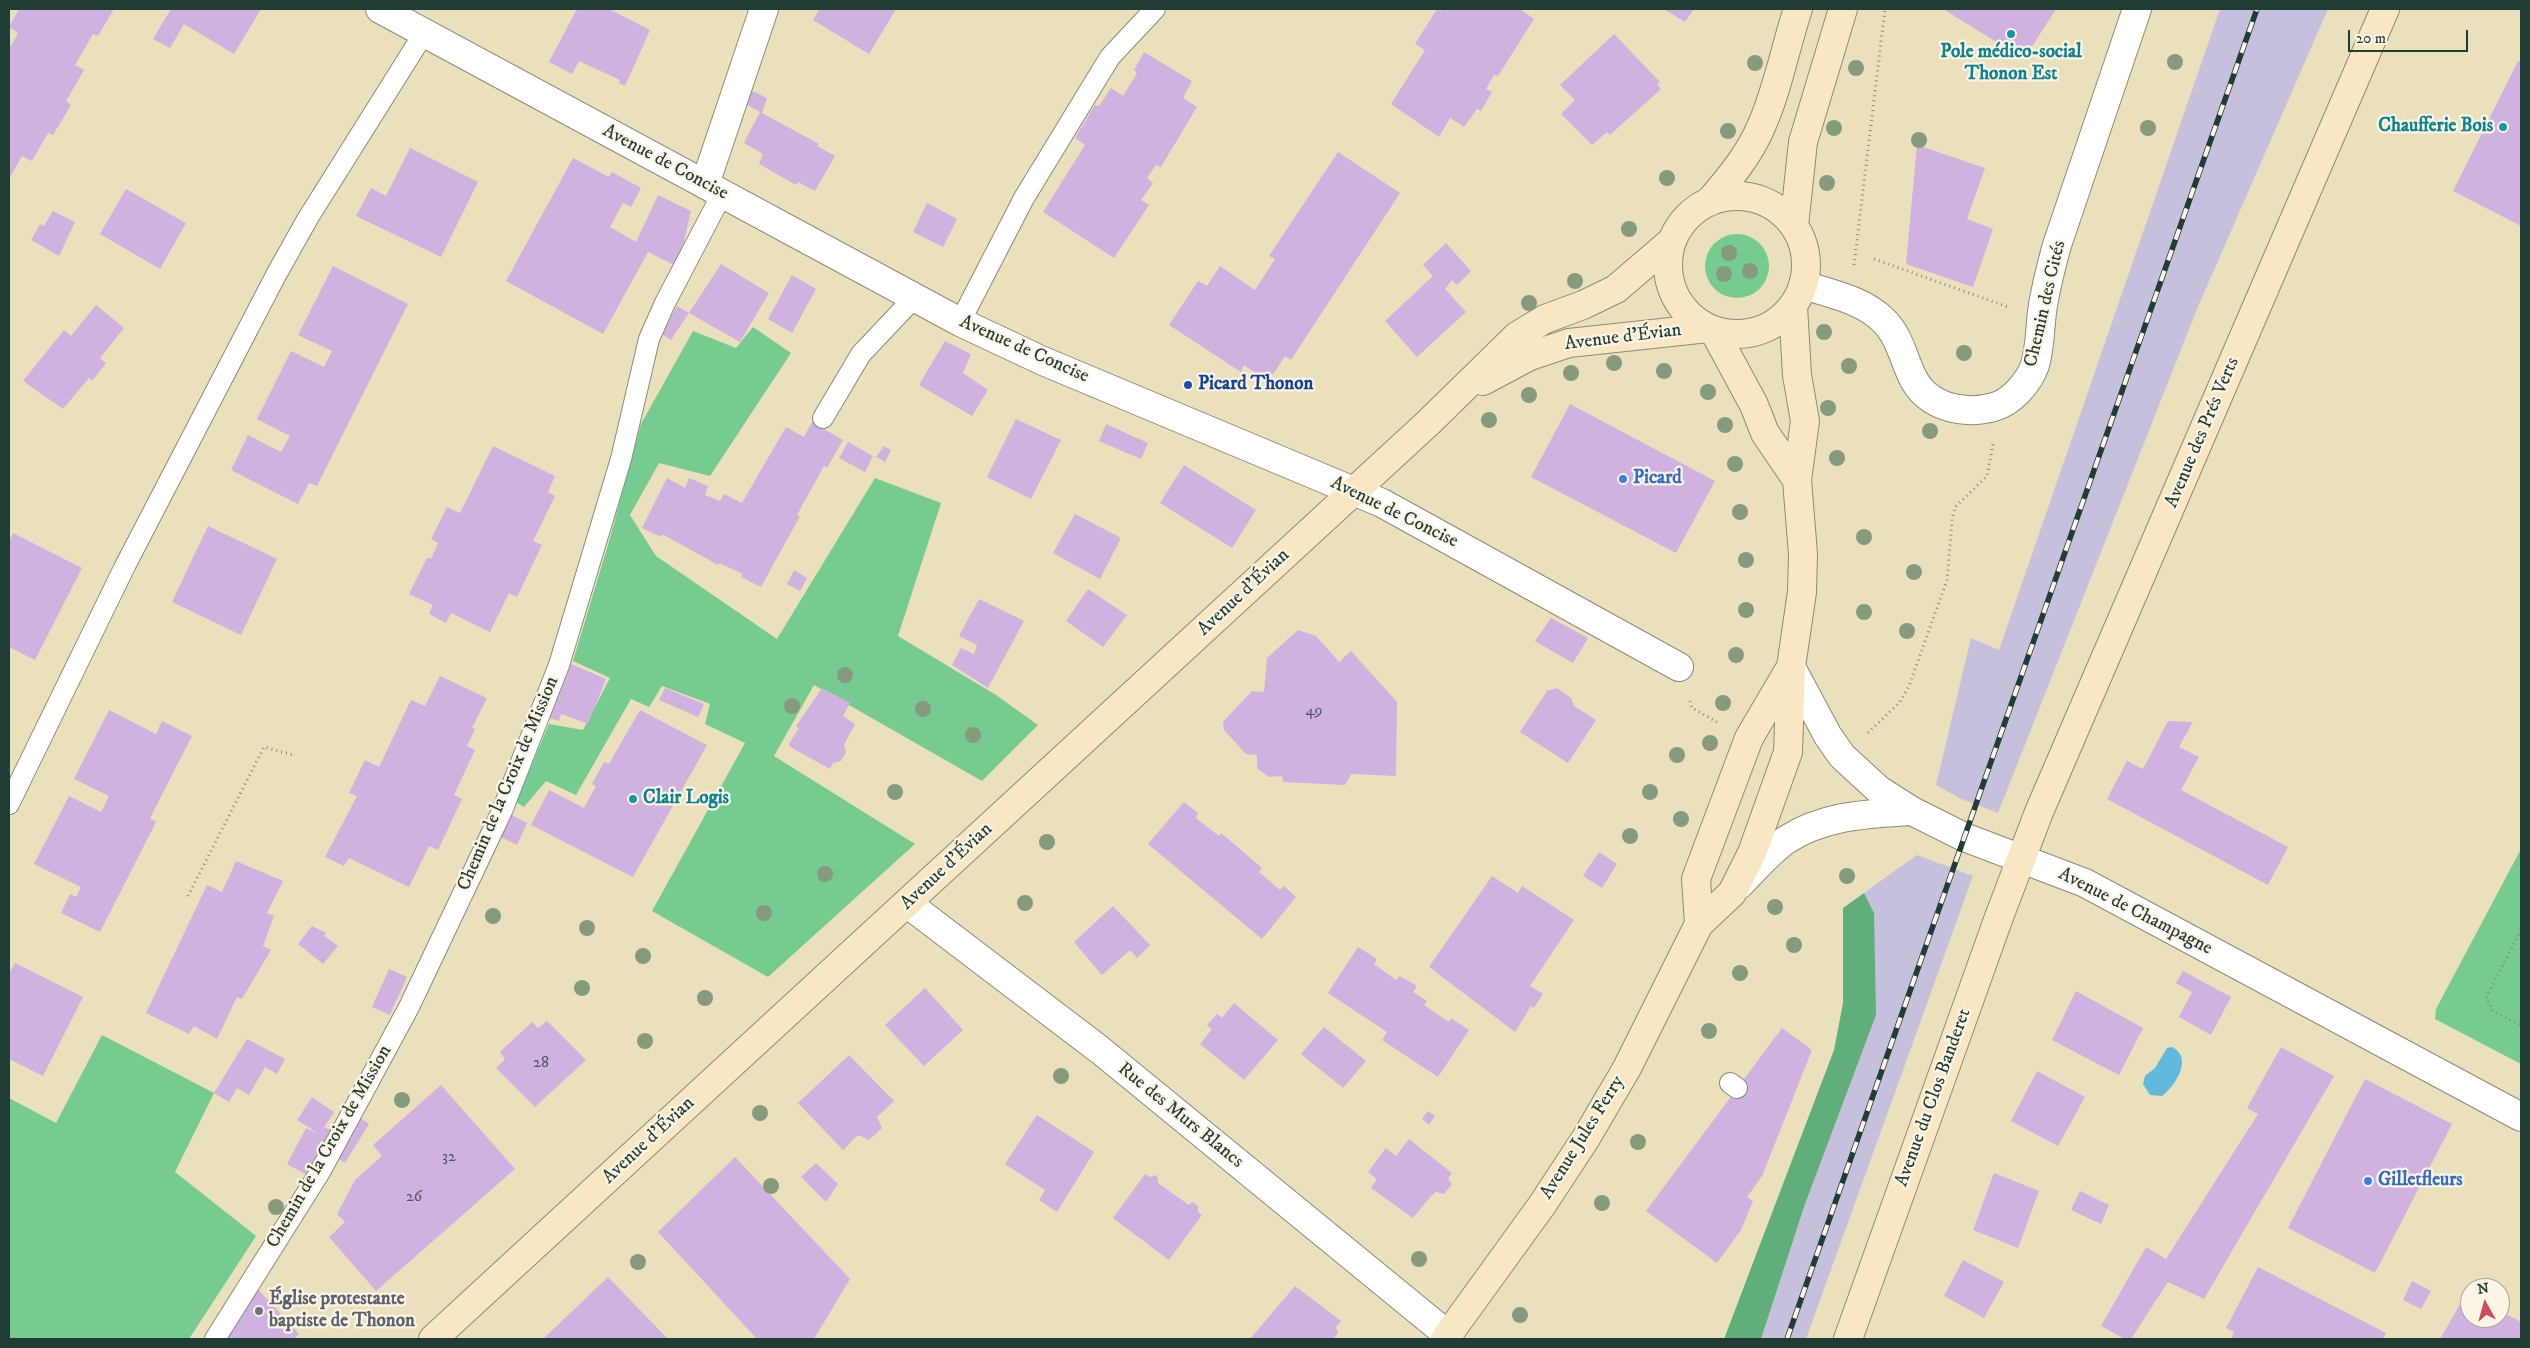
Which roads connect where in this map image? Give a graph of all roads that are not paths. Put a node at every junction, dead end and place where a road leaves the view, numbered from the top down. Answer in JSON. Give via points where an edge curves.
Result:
{"nodes":[{"id":1,"x":380,"y":9,"type":"edge"},
{"id":2,"x":764,"y":9,"type":"edge"},
{"id":3,"x":1155,"y":9,"type":"edge"},
{"id":4,"x":1798,"y":9,"type":"edge"},
{"id":5,"x":1844,"y":9,"type":"edge"},
{"id":6,"x":2137,"y":9,"type":"edge"},
{"id":7,"x":2385,"y":9,"type":"edge"},
{"id":8,"x":424,"y":32,"type":"junction"},
{"id":9,"x":713,"y":189,"type":"junction"},
{"id":10,"x":1709,"y":202,"type":"junction"},
{"id":11,"x":1794,"y":226,"type":"junction"},
{"id":12,"x":1672,"y":241,"type":"junction"},
{"id":13,"x":1798,"y":295,"type":"junction"},
{"id":14,"x":914,"y":298,"type":"junction"},
{"id":15,"x":960,"y":322,"type":"junction"},
{"id":16,"x":1711,"y":330,"type":"junction"},
{"id":17,"x":1459,"y":394,"type":"junction"},
{"id":18,"x":822,"y":418,"type":"dead end"},
{"id":19,"x":1797,"y":480,"type":"junction"},
{"id":20,"x":1354,"y":491,"type":"junction"},
{"id":21,"x":1679,"y":667,"type":"road end"},
{"id":22,"x":1791,"y":667,"type":"junction"},
{"id":23,"x":9,"y":804,"type":"edge"},
{"id":24,"x":1912,"y":811,"type":"junction"},
{"id":25,"x":2021,"y":858,"type":"junction"},
{"id":26,"x":1732,"y":892,"type":"junction"},
{"id":27,"x":908,"y":904,"type":"junction"},
{"id":28,"x":1699,"y":924,"type":"junction"},
{"id":29,"x":2521,"y":1117,"type":"edge"},
{"id":30,"x":1446,"y":1337,"type":"edge"},
{"id":31,"x":215,"y":1339,"type":"edge"},
{"id":32,"x":433,"y":1339,"type":"edge"},
{"id":33,"x":1848,"y":1339,"type":"edge"}],
"edges":[{"from":1,"to":8,"type":"street","name":"Avenue de Concise"},
{"from":2,"to":9,"type":"street"},
{"from":3,"to":15,"type":"lane","via":[[1110,57],[1024,198]]},
{"from":4,"to":10,"type":"street","via":[[1761,128],[1742,162]]},
{"from":5,"to":11,"type":"street","via":[[1803,142]]},
{"from":6,"to":13,"type":"street","name":"Chemin des Cités","via":[[2057,245],[2047,281],[2035,365],[2013,396],[1997,406],[1979,411],[1941,405],[1914,379],[1891,328],[1881,318],[1849,300]]},
{"from":7,"to":25,"type":"street","name":"Avenue des Prés Verts"},
{"from":8,"to":9,"type":"street","name":"Avenue de Concise"},
{"from":8,"to":23,"type":"lane","via":[[276,275],[126,566]]},
{"from":9,"to":14,"type":"street","name":"Avenue de Concise"},
{"from":9,"to":31,"type":"lane","name":"Chemin de la Croix de Mission","via":[[649,338],[621,459],[559,665],[502,811],[409,1006],[325,1163]]},
{"from":10,"to":11,"type":"street","via":[[1732,196],[1755,199],[1777,209]]},
{"from":10,"to":12,"type":"street","via":[[1691,214],[1678,228]]},
{"from":11,"to":13,"type":"street","via":[[1805,254]]},
{"from":12,"to":16,"type":"street","via":[[1668,274],[1675,296],[1689,315]]},
{"from":12,"to":17,"type":"street","name":"Avenue d'Évian","via":[[1616,288],[1545,319],[1516,336]]},
{"from":13,"to":16,"type":"street","via":[[1775,323],[1752,333],[1739,335]]},
{"from":13,"to":19,"type":"street","name":"Avenue Jules Ferry","via":[[1797,375],[1805,421]]},
{"from":14,"to":15,"type":"street","name":"Avenue de Concise"},
{"from":14,"to":18,"type":"lane","via":[[861,354]]},
{"from":15,"to":20,"type":"street","name":"Avenue de Concise","via":[[1043,361]]},
{"from":16,"to":17,"type":"street","name":"Avenue d'Évian","via":[[1657,332],[1569,343],[1530,356]]},
{"from":16,"to":19,"type":"street","name":"Avenue Jules Ferry","via":[[1754,405],[1765,433]]},
{"from":17,"to":20,"type":"street","name":"Avenue d'Évian"},
{"from":19,"to":22,"type":"street","name":"Avenue Jules Ferry","via":[[1803,554],[1802,592]]},
{"from":20,"to":21,"type":"street","name":"Avenue de Concise","via":[[1406,515]]},
{"from":20,"to":27,"type":"street","name":"Avenue d'Évian"},
{"from":22,"to":24,"type":"street","name":"Avenue de Champagne","via":[[1842,756],[1872,784]]},
{"from":22,"to":26,"type":"street","name":"Avenue Jules Ferry","via":[[1788,752],[1752,853]]},
{"from":22,"to":28,"type":"street","name":"Avenue Jules Ferry","via":[[1748,738],[1696,879]]},
{"from":24,"to":25,"type":"street","name":"Avenue de Champagne","via":[[1964,837]]},
{"from":24,"to":26,"type":"street","via":[[1836,818],[1808,827],[1785,841]]},
{"from":25,"to":29,"type":"street","name":"Avenue de Champagne","via":[[2085,883]]},
{"from":25,"to":33,"type":"street","name":"Avenue du Clos Banderet"},
{"from":26,"to":28,"type":"street","name":"Avenue Jules Ferry"},
{"from":27,"to":30,"type":"street","name":"Rue des Murs Blancs","via":[[1100,1050]]},
{"from":27,"to":32,"type":"street","name":"Avenue d'Évian"},
{"from":28,"to":30,"type":"street","name":"Avenue Jules Ferry","via":[[1631,1060],[1586,1138],[1542,1205]]}]}
